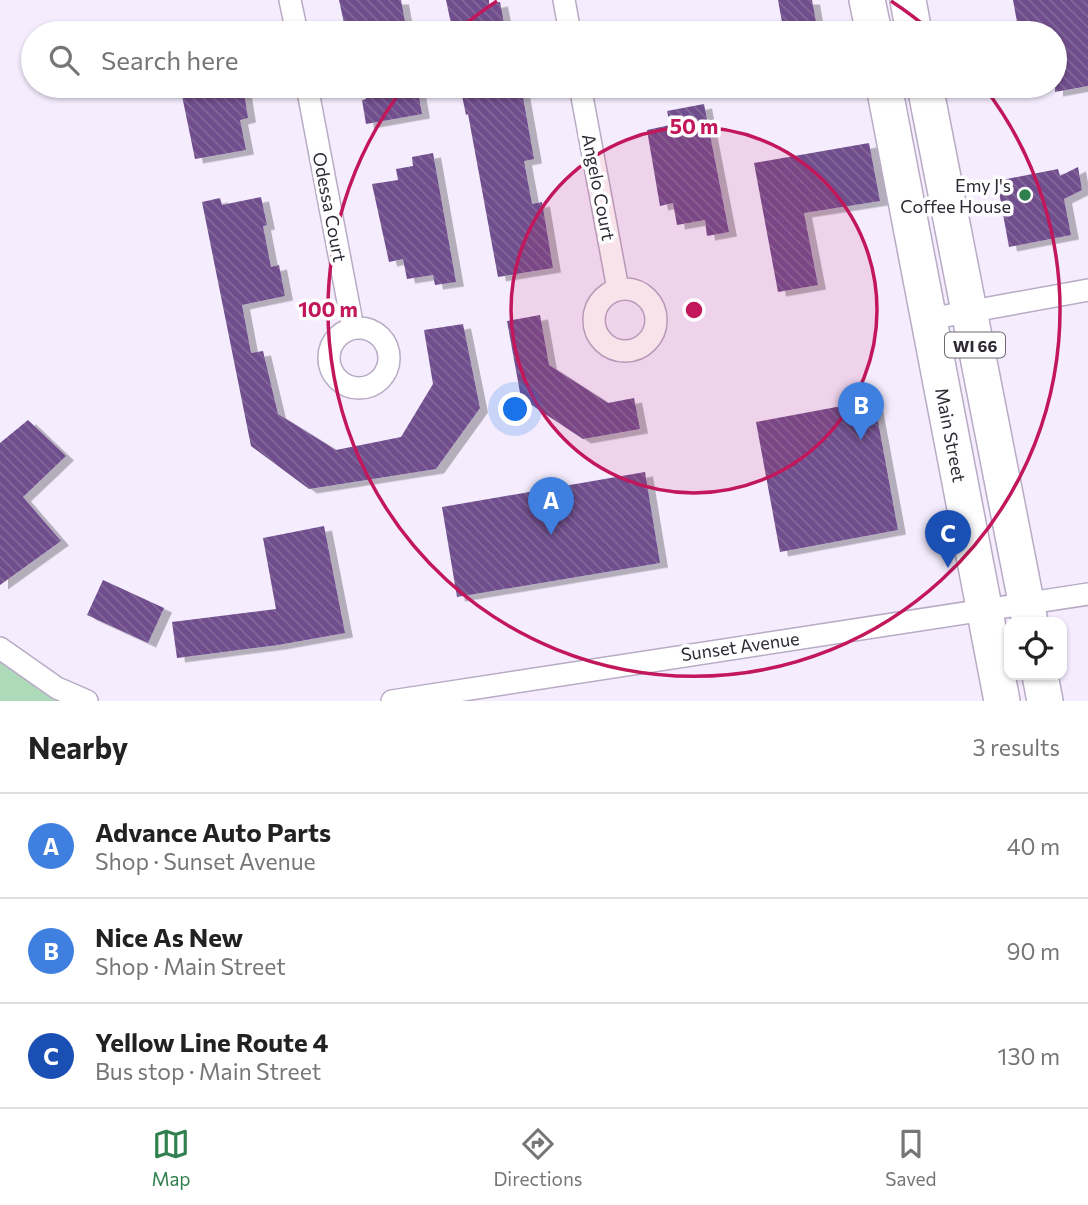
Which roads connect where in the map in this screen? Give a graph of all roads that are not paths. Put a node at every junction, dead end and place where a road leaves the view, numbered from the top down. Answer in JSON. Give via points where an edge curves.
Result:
{"nodes":[{"id":1,"x":290,"y":0,"type":"edge"},
{"id":2,"x":564,"y":0,"type":"edge"},
{"id":3,"x":867,"y":0,"type":"edge"},
{"id":4,"x":908,"y":0,"type":"edge"},
{"id":5,"x":294,"y":21,"type":"edge"},
{"id":6,"x":568,"y":21,"type":"edge"},
{"id":7,"x":871,"y":21,"type":"edge"},
{"id":8,"x":912,"y":21,"type":"edge"},
{"id":9,"x":309,"y":98,"type":"edge"},
{"id":10,"x":582,"y":98,"type":"edge"},
{"id":11,"x":886,"y":98,"type":"edge"},
{"id":12,"x":927,"y":98,"type":"edge"},
{"id":13,"x":618,"y":289,"type":"dead end"},
{"id":14,"x":1088,"y":289,"type":"edge"},
{"id":15,"x":969,"y":311,"type":"junction"},
{"id":16,"x":929,"y":318,"type":"junction"},
{"id":17,"x":353,"y":328,"type":"dead end"},
{"id":18,"x":1088,"y":594,"type":"edge"},
{"id":19,"x":984,"y":611,"type":"junction"},
{"id":20,"x":1028,"y":613,"type":"edge"},
{"id":21,"x":0,"y":648,"type":"edge"},
{"id":22,"x":1041,"y":680,"type":"edge"},
{"id":23,"x":87,"y":701,"type":"edge"},
{"id":24,"x":392,"y":701,"type":"edge"},
{"id":25,"x":1002,"y":701,"type":"edge"},
{"id":26,"x":1045,"y":701,"type":"edge"}],
"edges":[{"from":1,"to":5,"type":"street"},
{"from":2,"to":6,"type":"street"},
{"from":3,"to":7,"type":"main road"},
{"from":4,"to":8,"type":"main road"},
{"from":9,"to":17,"type":"street","name":"Odessa Court"},
{"from":10,"to":13,"type":"street","name":"Angelo Court"},
{"from":11,"to":16,"type":"main road","name":"Main Street","number":"WI 66"},
{"from":12,"to":15,"type":"main road","number":"WI 66"},
{"from":14,"to":15,"type":"street"},
{"from":15,"to":16,"type":"street"},
{"from":15,"to":20,"type":"main road","number":"WI 66"},
{"from":16,"to":19,"type":"main road","name":"Main Street","number":"WI 66"},
{"from":18,"to":20,"type":"street","name":"Sunset Avenue"},
{"from":19,"to":20,"type":"street","name":"Sunset Avenue"},
{"from":19,"to":24,"type":"street","name":"Sunset Avenue"},
{"from":19,"to":25,"type":"main road","name":"Main Street","number":"WI 66"},
{"from":21,"to":23,"type":"street","via":[[57,688]]},
{"from":22,"to":26,"type":"main road"}]}
